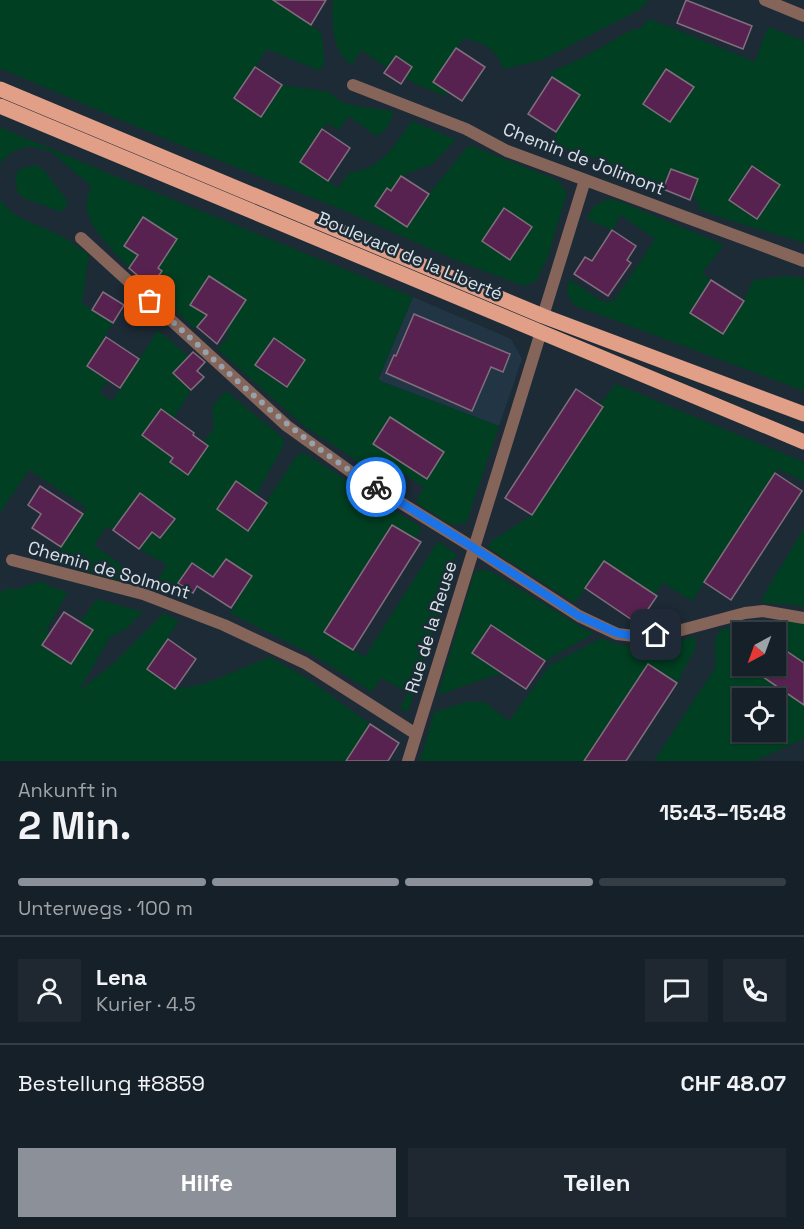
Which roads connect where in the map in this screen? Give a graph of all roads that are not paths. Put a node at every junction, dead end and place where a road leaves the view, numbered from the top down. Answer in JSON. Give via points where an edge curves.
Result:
{"nodes":[{"id":1,"x":765,"y":0,"type":"edge"},
{"id":2,"x":804,"y":16,"type":"edge"},
{"id":3,"x":353,"y":85,"type":"dead end"},
{"id":4,"x":0,"y":89,"type":"edge"},
{"id":5,"x":0,"y":106,"type":"edge"},
{"id":6,"x":585,"y":180,"type":"junction"},
{"id":7,"x":81,"y":238,"type":"dead end"},
{"id":8,"x":804,"y":261,"type":"edge"},
{"id":9,"x":542,"y":324,"type":"junction"},
{"id":10,"x":804,"y":414,"type":"edge"},
{"id":11,"x":804,"y":442,"type":"edge"},
{"id":12,"x":474,"y":548,"type":"junction"},
{"id":13,"x":12,"y":560,"type":"dead end"},
{"id":14,"x":804,"y":618,"type":"edge"},
{"id":15,"x":416,"y":734,"type":"junction"},
{"id":16,"x":408,"y":761,"type":"edge"}],
"edges":[{"from":1,"to":2,"type":"street"},
{"from":3,"to":6,"type":"street","name":"Chemin de Jolimont"},
{"from":4,"to":9,"type":"main road","name":"Boulevard de la Liberté"},
{"from":5,"to":9,"type":"main road","name":"Boulevard de la Liberté"},
{"from":6,"to":8,"type":"street","name":"Chemin de Jolimont"},
{"from":6,"to":9,"type":"street","name":"Rue de la Reuse"},
{"from":7,"to":12,"type":"street","via":[[287,426],[351,472]]},
{"from":9,"to":10,"type":"main road","name":"Boulevard de la Liberté"},
{"from":9,"to":11,"type":"main road","name":"Boulevard de la Liberté"},
{"from":9,"to":12,"type":"street","name":"Rue de la Reuse"},
{"from":12,"to":14,"type":"street","via":[[579,616],[617,633],[656,635],[763,611]]},
{"from":12,"to":15,"type":"street","name":"Rue de la Reuse"},
{"from":13,"to":15,"type":"street","name":"Chemin de Solmont","via":[[143,594],[224,625],[305,663]]},
{"from":15,"to":16,"type":"street","name":"Rue de la Reuse"}]}
